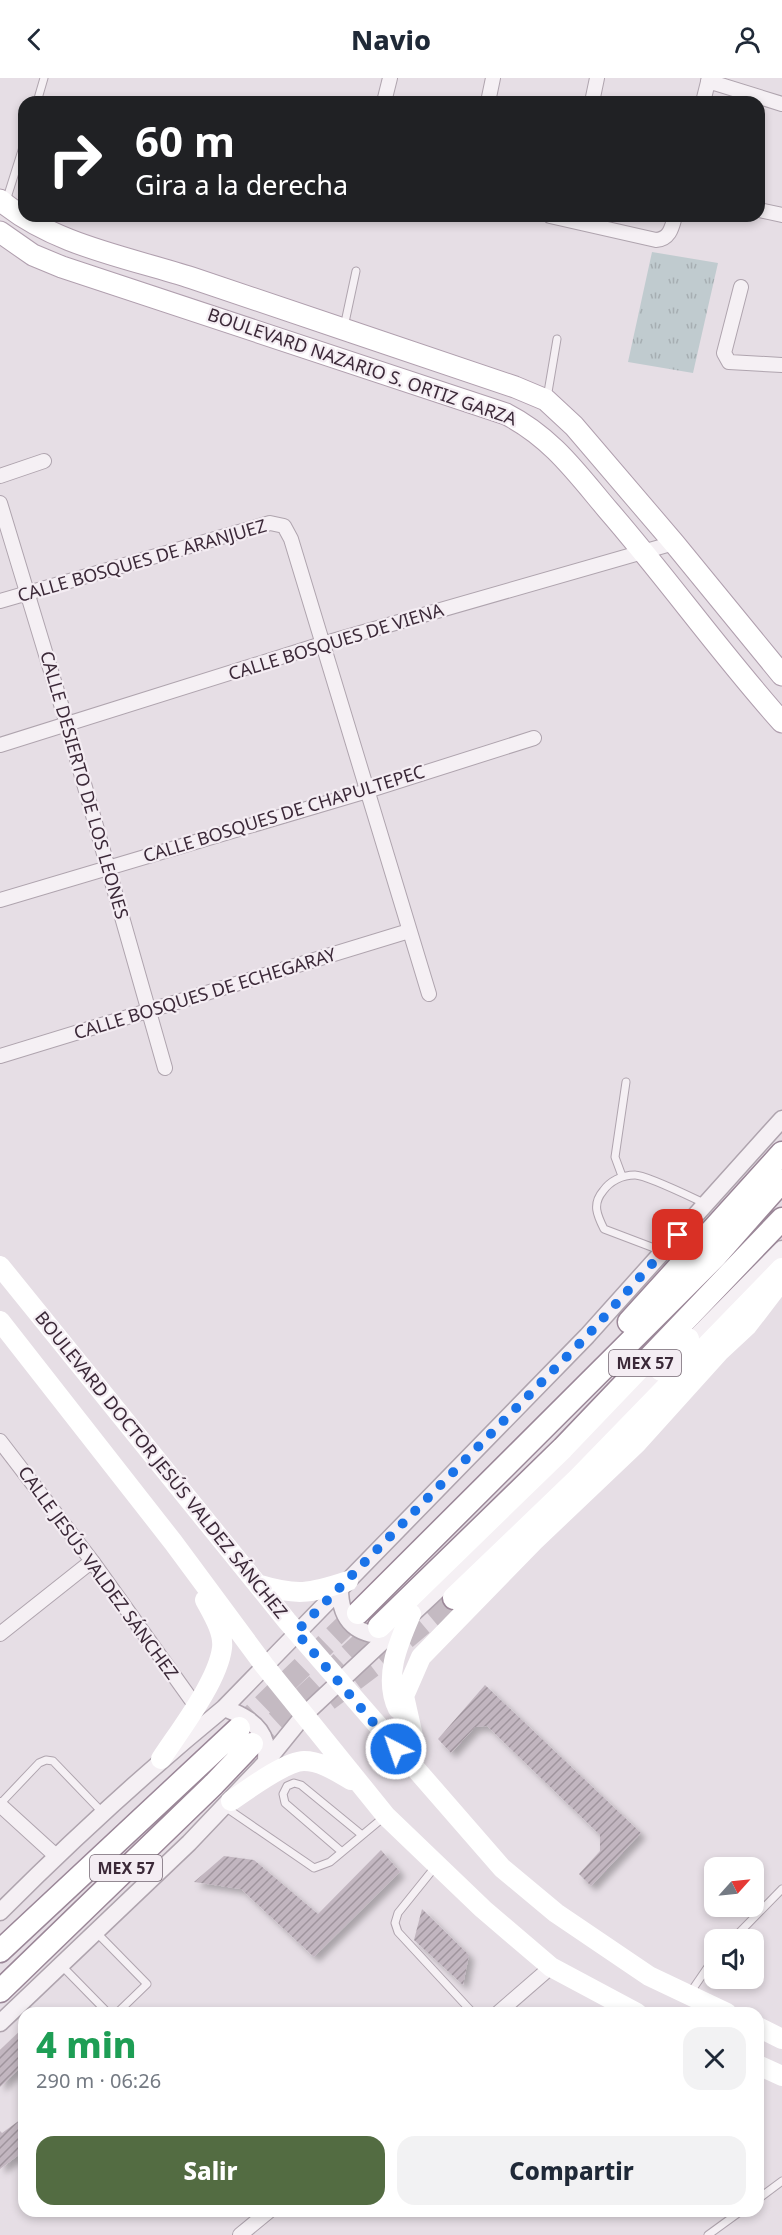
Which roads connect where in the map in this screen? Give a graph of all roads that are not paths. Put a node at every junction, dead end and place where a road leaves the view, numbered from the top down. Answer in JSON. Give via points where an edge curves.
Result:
{"nodes":[{"id":1,"x":44,"y":78,"type":"edge"},
{"id":2,"x":390,"y":78,"type":"edge"},
{"id":3,"x":493,"y":78,"type":"edge"},
{"id":4,"x":597,"y":78,"type":"edge"},
{"id":5,"x":708,"y":80,"type":"edge"},
{"id":6,"x":39,"y":96,"type":"edge"},
{"id":7,"x":386,"y":96,"type":"edge"},
{"id":8,"x":489,"y":96,"type":"edge"},
{"id":9,"x":593,"y":96,"type":"edge"},
{"id":10,"x":704,"y":96,"type":"edge"},
{"id":11,"x":757,"y":96,"type":"edge"},
{"id":12,"x":765,"y":98,"type":"edge"},
{"id":13,"x":782,"y":104,"type":"edge"},
{"id":14,"x":18,"y":161,"type":"edge"},
{"id":15,"x":3,"y":202,"type":"edge"},
{"id":16,"x":765,"y":211,"type":"edge"},
{"id":17,"x":18,"y":213,"type":"edge"},
{"id":18,"x":782,"y":215,"type":"edge"},
{"id":19,"x":30,"y":222,"type":"edge"},
{"id":20,"x":582,"y":222,"type":"edge"},
{"id":21,"x":673,"y":222,"type":"edge"},
{"id":22,"x":0,"y":232,"type":"edge"},
{"id":23,"x":356,"y":271,"type":"dead end"},
{"id":24,"x":193,"y":279,"type":"junction"},
{"id":25,"x":741,"y":287,"type":"dead end"},
{"id":26,"x":184,"y":307,"type":"junction"},
{"id":27,"x":343,"y":330,"type":"junction"},
{"id":28,"x":557,"y":339,"type":"dead end"},
{"id":29,"x":782,"y":365,"type":"edge"},
{"id":30,"x":546,"y":400,"type":"junction"},
{"id":31,"x":45,"y":461,"type":"dead end"},
{"id":32,"x":0,"y":476,"type":"edge"},
{"id":33,"x":0,"y":503,"type":"edge"},
{"id":34,"x":674,"y":543,"type":"junction"},
{"id":35,"x":645,"y":553,"type":"junction"},
{"id":36,"x":27,"y":592,"type":"junction"},
{"id":37,"x":0,"y":601,"type":"edge"},
{"id":38,"x":321,"y":644,"type":"junction"},
{"id":39,"x":782,"y":675,"type":"edge"},
{"id":40,"x":782,"y":722,"type":"edge"},
{"id":41,"x":67,"y":724,"type":"junction"},
{"id":42,"x":534,"y":738,"type":"dead end"},
{"id":43,"x":0,"y":745,"type":"edge"},
{"id":44,"x":367,"y":791,"type":"junction"},
{"id":45,"x":108,"y":867,"type":"junction"},
{"id":46,"x":0,"y":900,"type":"edge"},
{"id":47,"x":409,"y":931,"type":"junction"},
{"id":48,"x":429,"y":994,"type":"dead end"},
{"id":49,"x":148,"y":1012,"type":"junction"},
{"id":50,"x":0,"y":1056,"type":"edge"},
{"id":51,"x":165,"y":1068,"type":"dead end"},
{"id":52,"x":626,"y":1082,"type":"dead end"},
{"id":53,"x":782,"y":1119,"type":"edge"},
{"id":54,"x":782,"y":1153,"type":"edge"},
{"id":55,"x":622,"y":1176,"type":"junction"},
{"id":56,"x":782,"y":1181,"type":"edge"},
{"id":57,"x":706,"y":1204,"type":"junction"},
{"id":58,"x":780,"y":1221,"type":"edge"},
{"id":59,"x":782,"y":1248,"type":"edge"},
{"id":60,"x":664,"y":1251,"type":"junction"},
{"id":61,"x":0,"y":1266,"type":"edge"},
{"id":62,"x":782,"y":1270,"type":"edge"},
{"id":63,"x":0,"y":1321,"type":"edge"},
{"id":64,"x":661,"y":1370,"type":"junction"},
{"id":65,"x":535,"y":1436,"type":"junction"},
{"id":66,"x":0,"y":1441,"type":"edge"},
{"id":67,"x":173,"y":1542,"type":"junction"},
{"id":68,"x":92,"y":1560,"type":"junction"},
{"id":69,"x":257,"y":1584,"type":"junction"},
{"id":70,"x":344,"y":1585,"type":"junction"},
{"id":71,"x":454,"y":1598,"type":"tunnel mouth"},
{"id":72,"x":358,"y":1613,"type":"tunnel mouth"},
{"id":73,"x":411,"y":1614,"type":"junction"},
{"id":74,"x":384,"y":1631,"type":"junction"},
{"id":75,"x":296,"y":1632,"type":"junction"},
{"id":76,"x":0,"y":1634,"type":"edge"},
{"id":77,"x":264,"y":1665,"type":"junction"},
{"id":78,"x":340,"y":1683,"type":"junction"},
{"id":79,"x":195,"y":1706,"type":"junction"},
{"id":80,"x":224,"y":1708,"type":"junction"},
{"id":81,"x":304,"y":1715,"type":"junction"},
{"id":82,"x":415,"y":1745,"type":"junction"},
{"id":83,"x":254,"y":1747,"type":"junction"},
{"id":84,"x":162,"y":1759,"type":"junction"},
{"id":85,"x":364,"y":1788,"type":"junction"},
{"id":86,"x":228,"y":1804,"type":"junction"},
{"id":87,"x":0,"y":1805,"type":"edge"},
{"id":88,"x":103,"y":1813,"type":"junction"},
{"id":89,"x":386,"y":1815,"type":"junction"},
{"id":90,"x":456,"y":1817,"type":"junction"},
{"id":91,"x":362,"y":1835,"type":"junction"},
{"id":92,"x":342,"y":1852,"type":"junction"},
{"id":93,"x":56,"y":1856,"type":"junction"},
{"id":94,"x":437,"y":1865,"type":"junction"},
{"id":95,"x":782,"y":1889,"type":"edge"},
{"id":96,"x":0,"y":1912,"type":"edge"},
{"id":97,"x":743,"y":1929,"type":"edge"},
{"id":98,"x":96,"y":1932,"type":"junction"},
{"id":99,"x":0,"y":1951,"type":"edge"},
{"id":100,"x":61,"y":1965,"type":"junction"},
{"id":101,"x":551,"y":1967,"type":"junction"},
{"id":102,"x":704,"y":1973,"type":"edge"},
{"id":103,"x":0,"y":1991,"type":"edge"},
{"id":104,"x":689,"y":1995,"type":"junction"},
{"id":105,"x":102,"y":2007,"type":"edge"},
{"id":106,"x":123,"y":2007,"type":"edge"},
{"id":107,"x":467,"y":2007,"type":"edge"},
{"id":108,"x":505,"y":2007,"type":"edge"},
{"id":109,"x":626,"y":2007,"type":"edge"},
{"id":110,"x":714,"y":2007,"type":"edge"},
{"id":111,"x":0,"y":2023,"type":"edge"},
{"id":112,"x":764,"y":2030,"type":"edge"},
{"id":113,"x":782,"y":2039,"type":"edge"},
{"id":114,"x":764,"y":2068,"type":"edge"},
{"id":115,"x":782,"y":2076,"type":"edge"},
{"id":116,"x":782,"y":2181,"type":"edge"},
{"id":117,"x":764,"y":2194,"type":"edge"},
{"id":118,"x":262,"y":2217,"type":"edge"},
{"id":119,"x":733,"y":2217,"type":"edge"},
{"id":120,"x":240,"y":2235,"type":"edge"},
{"id":121,"x":708,"y":2235,"type":"edge"}],
"edges":[{"from":1,"to":6,"type":"lane"},
{"from":2,"to":7,"type":"street"},
{"from":3,"to":8,"type":"street"},
{"from":4,"to":9,"type":"street"},
{"from":5,"to":10,"type":"street"},
{"from":5,"to":11,"type":"street"},
{"from":12,"to":13,"type":"street"},
{"from":14,"to":15,"type":"lane"},
{"from":15,"to":17,"type":"main road","name":"BOULEVARD NAZARIO S. ORTIZ GARZA"},
{"from":16,"to":18,"type":"street"},
{"from":19,"to":24,"type":"main road","name":"BOULEVARD NAZARIO S. ORTIZ GARZA","via":[[62,238]]},
{"from":20,"to":21,"type":"street","via":[[661,240],[670,233]]},
{"from":22,"to":26,"type":"main road","name":"BOULEVARD NAZARIO S. ORTIZ GARZA","via":[[33,255],[62,267]]},
{"from":23,"to":27,"type":"lane"},
{"from":24,"to":26,"type":"main road"},
{"from":24,"to":27,"type":"main road","name":"BOULEVARD NAZARIO S. ORTIZ GARZA"},
{"from":25,"to":29,"type":"street","via":[[724,353],[729,362]]},
{"from":26,"to":35,"type":"main road","name":"BOULEVARD NAZARIO S. ORTIZ GARZA","via":[[527,424],[552,444]]},
{"from":27,"to":30,"type":"main road","name":"BOULEVARD NAZARIO S. ORTIZ GARZA"},
{"from":28,"to":30,"type":"lane"},
{"from":30,"to":34,"type":"main road","name":"BOULEVARD NAZARIO S. ORTIZ GARZA","via":[[574,426]]},
{"from":31,"to":32,"type":"street"},
{"from":33,"to":36,"type":"street","name":"CALLE DESIERTO DE LOS LEONES"},
{"from":34,"to":35,"type":"street","name":"CALLE BOSQUES DE VIENA"},
{"from":34,"to":39,"type":"main road","name":"BOULEVARD NAZARIO S. ORTIZ GARZA"},
{"from":35,"to":38,"type":"street","name":"CALLE BOSQUES DE VIENA"},
{"from":35,"to":40,"type":"main road","name":"BOULEVARD NAZARIO S. ORTIZ GARZA","via":[[743,679]]},
{"from":36,"to":37,"type":"street","name":"CALLE BOSQUES DE ARANJUEZ"},
{"from":36,"to":38,"type":"street","name":"CALLE BOSQUES DE ARANJUEZ","via":[[270,524],[284,526]]},
{"from":36,"to":41,"type":"street","name":"CALLE DESIERTO DE LOS LEONES"},
{"from":38,"to":41,"type":"street","name":"CALLE BOSQUES DE VIENA"},
{"from":38,"to":44,"type":"street"},
{"from":41,"to":43,"type":"street","name":"CALLE BOSQUES DE VIENA"},
{"from":41,"to":45,"type":"street","name":"CALLE DESIERTO DE LOS LEONES"},
{"from":42,"to":44,"type":"street","name":"CALLE BOSQUES DE CHAPULTEPEC"},
{"from":44,"to":45,"type":"street","name":"CALLE BOSQUES DE CHAPULTEPEC"},
{"from":44,"to":47,"type":"street"},
{"from":45,"to":46,"type":"street","name":"CALLE BOSQUES DE CHAPULTEPEC"},
{"from":45,"to":49,"type":"street","name":"CALLE DESIERTO DE LOS LEONES"},
{"from":47,"to":48,"type":"street"},
{"from":47,"to":49,"type":"street","name":"CALLE BOSQUES DE ECHEGARAY"},
{"from":49,"to":50,"type":"street","name":"CALLE BOSQUES DE ECHEGARAY"},
{"from":49,"to":51,"type":"street","name":"CALLE DESIERTO DE LOS LEONES"},
{"from":52,"to":55,"type":"lane","via":[[615,1157]]},
{"from":53,"to":57,"type":"street"},
{"from":54,"to":65,"type":"highway","via":[[649,1301],[562,1390]]},
{"from":55,"to":57,"type":"lane","via":[[637,1174]]},
{"from":55,"to":60,"type":"lane","via":[[597,1199],[596,1214],[604,1229]]},
{"from":56,"to":65,"type":"highway","number":"MEX 57","via":[[715,1257]]},
{"from":57,"to":60,"type":"street"},
{"from":58,"to":64,"type":"highway","via":[[745,1274]]},
{"from":58,"to":74,"type":"highway","number":"MEX 57"},
{"from":59,"to":64,"type":"street"},
{"from":60,"to":70,"type":"street","via":[[587,1336]]},
{"from":61,"to":69,"type":"main road","name":"BOULEVARD DOCTOR JESÚS VALDEZ SÁNCHEZ"},
{"from":62,"to":71,"type":"highway","via":[[579,1478]]},
{"from":62,"to":82,"type":"main road","via":[[780,1283],[747,1326],[636,1444],[421,1657],[404,1696]]},
{"from":63,"to":67,"type":"main road","name":"BOULEVARD DOCTOR JESÚS VALDEZ SÁNCHEZ"},
{"from":64,"to":73,"type":"street","via":[[549,1486]]},
{"from":65,"to":72,"type":"highway","number":"MEX 57"},
{"from":66,"to":68,"type":"street","name":"CALLE JESÚS VALDEZ SÁNCHEZ"},
{"from":67,"to":77,"type":"main road","name":"BOULEVARD DOCTOR JESÚS VALDEZ SÁNCHEZ"},
{"from":67,"to":79,"type":"main road","via":[[209,1607],[222,1647]]},
{"from":68,"to":76,"type":"street"},
{"from":68,"to":79,"type":"street","name":"CALLE JESÚS VALDEZ SÁNCHEZ"},
{"from":69,"to":70,"type":"main road","via":[[301,1594]]},
{"from":69,"to":75,"type":"main road","name":"BOULEVARD DOCTOR JESÚS VALDEZ SÁNCHEZ"},
{"from":70,"to":74,"type":"street","via":[[340,1603],[353,1626],[376,1636]]},
{"from":70,"to":75,"type":"street"},
{"from":73,"to":74,"type":"street"},
{"from":73,"to":82,"type":"main road","via":[[394,1655],[392,1698]]},
{"from":74,"to":78,"type":"street"},
{"from":75,"to":77,"type":"street"},
{"from":75,"to":78,"type":"main road","name":"BOULEVARD DOCTOR JESÚS VALDEZ SÁNCHEZ"},
{"from":77,"to":80,"type":"street"},
{"from":77,"to":81,"type":"main road","name":"BOULEVARD DOCTOR JESÚS VALDEZ SÁNCHEZ"},
{"from":78,"to":81,"type":"street"},
{"from":78,"to":90,"type":"main road","name":"BOULEVARD DOCTOR JESÚS VALDEZ SÁNCHEZ"},
{"from":79,"to":84,"type":"main road"},
{"from":80,"to":83,"type":"street","via":[[244,1716],[258,1729],[265,1742]]},
{"from":80,"to":84,"type":"street"},
{"from":81,"to":83,"type":"street"},
{"from":81,"to":85,"type":"main road","name":"BOULEVARD DOCTOR JESÚS VALDEZ SÁNCHEZ"},
{"from":82,"to":90,"type":"main road"},
{"from":83,"to":86,"type":"street"},
{"from":83,"to":99,"type":"highway","number":"MEX 57"},
{"from":83,"to":103,"type":"highway","number":"MEX 57"},
{"from":84,"to":88,"type":"street"},
{"from":85,"to":86,"type":"main road","via":[[328,1766],[303,1761],[280,1769]]},
{"from":85,"to":89,"type":"main road","name":"BOULEVARD DOCTOR JESÚS VALDEZ SÁNCHEZ"},
{"from":86,"to":92,"type":"lane","via":[[314,1868]]},
{"from":86,"to":98,"type":"street"},
{"from":87,"to":88,"type":"lane","via":[[46,1760],[53,1761]]},
{"from":87,"to":93,"type":"street"},
{"from":88,"to":93,"type":"street"},
{"from":89,"to":91,"type":"lane"},
{"from":89,"to":94,"type":"main road","name":"BOULEVARD DOCTOR JESÚS VALDEZ SÁNCHEZ"},
{"from":90,"to":104,"type":"main road","name":"BOULEVARD DOCTOR JESÚS VALDEZ SÁNCHEZ","via":[[502,1868],[556,1913],[649,1976]]},
{"from":91,"to":92,"type":"lane"},
{"from":91,"to":92,"type":"lane","via":[[301,1785],[287,1786],[283,1794],[285,1803]]},
{"from":93,"to":96,"type":"street"},
{"from":94,"to":101,"type":"main road","name":"BOULEVARD DOCTOR JESÚS VALDEZ SÁNCHEZ"},
{"from":94,"to":107,"type":"lane","via":[[398,1913],[395,1923],[398,1932]]},
{"from":95,"to":97,"type":"lane"},
{"from":98,"to":100,"type":"street"},
{"from":98,"to":106,"type":"lane","via":[[147,1984]]},
{"from":100,"to":105,"type":"lane"},
{"from":100,"to":111,"type":"street"},
{"from":101,"to":108,"type":"street"},
{"from":101,"to":109,"type":"main road","name":"BOULEVARD DOCTOR JESÚS VALDEZ SÁNCHEZ"},
{"from":102,"to":104,"type":"lane"},
{"from":104,"to":110,"type":"main road","name":"BOULEVARD DOCTOR JESÚS VALDEZ SÁNCHEZ"},
{"from":112,"to":113,"type":"main road"},
{"from":114,"to":115,"type":"main road"},
{"from":116,"to":117,"type":"lane"},
{"from":118,"to":120,"type":"street"},
{"from":119,"to":121,"type":"lane"}]}
